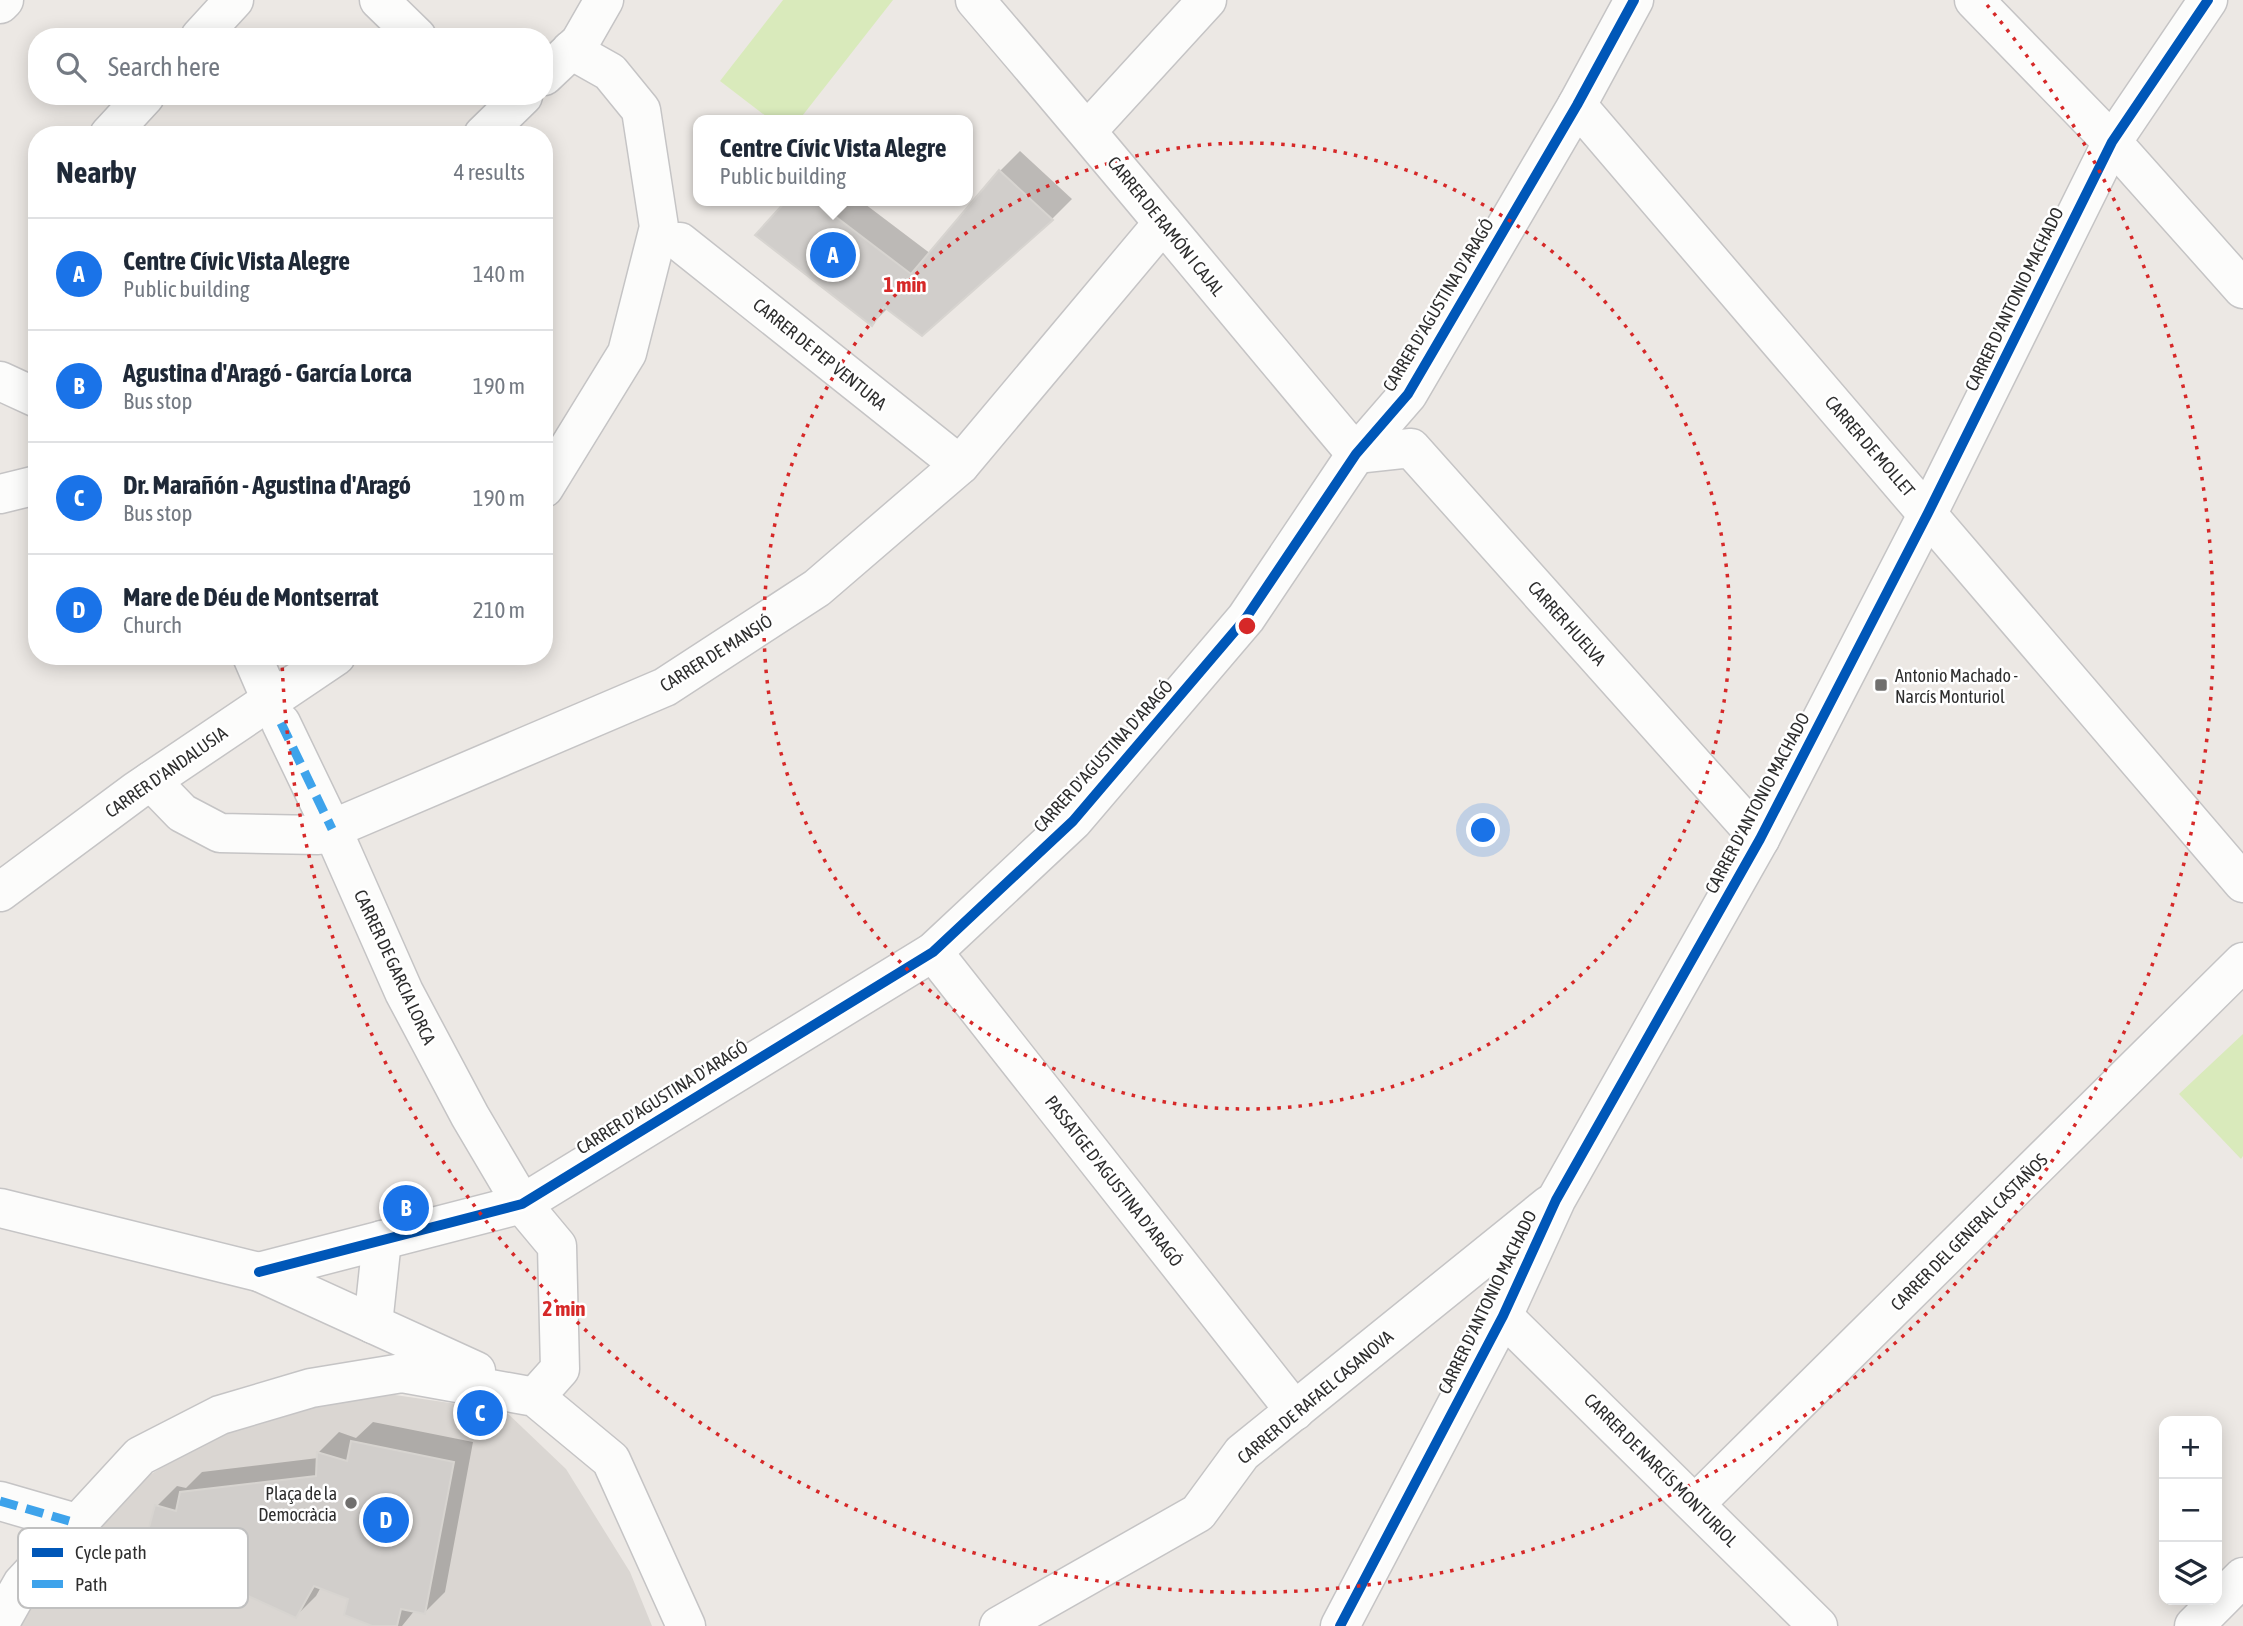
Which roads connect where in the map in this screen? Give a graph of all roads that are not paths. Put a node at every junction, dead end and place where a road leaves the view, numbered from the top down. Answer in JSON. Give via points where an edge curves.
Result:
{"nodes":[{"id":1,"x":4,"y":0,"type":"edge"},
{"id":2,"x":234,"y":0,"type":"edge"},
{"id":3,"x":379,"y":0,"type":"edge"},
{"id":4,"x":604,"y":0,"type":"edge"},
{"id":5,"x":975,"y":0,"type":"edge"},
{"id":6,"x":1207,"y":0,"type":"edge"},
{"id":7,"x":1634,"y":0,"type":"edge"},
{"id":8,"x":1974,"y":0,"type":"edge"},
{"id":9,"x":2208,"y":0,"type":"edge"},
{"id":10,"x":0,"y":4,"type":"edge"},
{"id":11,"x":208,"y":28,"type":"edge"},
{"id":12,"x":408,"y":28,"type":"edge"},
{"id":13,"x":571,"y":50,"type":"junction"},
{"id":14,"x":553,"y":67,"type":"edge"},
{"id":15,"x":137,"y":105,"type":"edge"},
{"id":16,"x":1577,"y":106,"type":"junction"},
{"id":17,"x":117,"y":126,"type":"edge"},
{"id":18,"x":1088,"y":130,"type":"junction"},
{"id":19,"x":2112,"y":142,"type":"junction"},
{"id":20,"x":1163,"y":223,"type":"junction"},
{"id":21,"x":680,"y":242,"type":"dead end"},
{"id":22,"x":2243,"y":289,"type":"edge"},
{"id":23,"x":0,"y":381,"type":"edge"},
{"id":24,"x":28,"y":394,"type":"edge"},
{"id":25,"x":1356,"y":454,"type":"junction"},
{"id":26,"x":960,"y":466,"type":"junction"},
{"id":27,"x":553,"y":473,"type":"edge"},
{"id":28,"x":28,"y":487,"type":"edge"},
{"id":29,"x":0,"y":494,"type":"edge"},
{"id":30,"x":1928,"y":513,"type":"junction"},
{"id":31,"x":256,"y":665,"type":"edge"},
{"id":32,"x":326,"y":665,"type":"edge"},
{"id":33,"x":276,"y":712,"type":"junction"},
{"id":34,"x":151,"y":781,"type":"junction"},
{"id":35,"x":332,"y":829,"type":"junction"},
{"id":36,"x":1760,"y":839,"type":"junction"},
{"id":37,"x":2243,"y":883,"type":"edge"},
{"id":38,"x":0,"y":892,"type":"edge"},
{"id":39,"x":933,"y":951,"type":"junction"},
{"id":40,"x":2243,"y":961,"type":"edge"},
{"id":41,"x":1556,"y":1200,"type":"junction"},
{"id":42,"x":522,"y":1204,"type":"junction"},
{"id":43,"x":0,"y":1208,"type":"edge"},
{"id":44,"x":382,"y":1240,"type":"junction"},
{"id":45,"x":259,"y":1272,"type":"junction"},
{"id":46,"x":1503,"y":1315,"type":"junction"},
{"id":47,"x":373,"y":1324,"type":"junction"},
{"id":48,"x":534,"y":1397,"type":"junction"},
{"id":49,"x":1294,"y":1411,"type":"junction"},
{"id":50,"x":0,"y":1501,"type":"edge"},
{"id":51,"x":1696,"y":1503,"type":"junction"},
{"id":52,"x":76,"y":1523,"type":"junction"},
{"id":53,"x":72,"y":1528,"type":"edge"},
{"id":54,"x":2243,"y":1577,"type":"edge"},
{"id":55,"x":18,"y":1591,"type":"edge"},
{"id":56,"x":0,"y":1623,"type":"edge"},
{"id":57,"x":686,"y":1626,"type":"edge"},
{"id":58,"x":999,"y":1626,"type":"edge"},
{"id":59,"x":1340,"y":1626,"type":"edge"},
{"id":60,"x":1818,"y":1626,"type":"edge"},
{"id":61,"x":2194,"y":1626,"type":"edge"}],
"edges":[{"from":1,"to":10,"type":"street"},
{"from":2,"to":11,"type":"street"},
{"from":3,"to":12,"type":"street"},
{"from":4,"to":13,"type":"street"},
{"from":5,"to":18,"type":"street","name":"CARRER DE RAMÓN I CAJAL"},
{"from":6,"to":18,"type":"street"},
{"from":7,"to":16,"type":"street","name":"CARRER D'AGUSTINA D'ARAGÓ"},
{"from":8,"to":19,"type":"street"},
{"from":9,"to":19,"type":"street","name":"CARRER D'ANTONIO MACHADO"},
{"from":13,"to":14,"type":"street"},
{"from":13,"to":27,"type":"street","via":[[610,72],[641,110],[659,227],[626,353]]},
{"from":15,"to":17,"type":"street"},
{"from":16,"to":25,"type":"street","name":"CARRER D'AGUSTINA D'ARAGÓ","via":[[1408,394]]},
{"from":16,"to":30,"type":"street","name":"CARRER DE MOLLET"},
{"from":18,"to":20,"type":"street","name":"CARRER DE RAMÓN I CAJAL"},
{"from":19,"to":22,"type":"street"},
{"from":19,"to":30,"type":"street","name":"CARRER D'ANTONIO MACHADO"},
{"from":20,"to":25,"type":"street","name":"CARRER DE RAMÓN I CAJAL"},
{"from":20,"to":26,"type":"street","name":"CARRER DE MANSIÓ"},
{"from":21,"to":26,"type":"street","name":"CARRER DE PEP VENTURA"},
{"from":23,"to":24,"type":"street"},
{"from":25,"to":36,"type":"street","name":"CARRER HUELVA","via":[[1411,448]]},
{"from":25,"to":39,"type":"street","name":"CARRER D'AGUSTINA D'ARAGÓ","via":[[1247,618],[1073,821]]},
{"from":26,"to":35,"type":"street","name":"CARRER DE MANSIÓ","via":[[817,588],[665,687]]},
{"from":28,"to":29,"type":"street"},
{"from":30,"to":36,"type":"street","name":"CARRER D'ANTONIO MACHADO"},
{"from":30,"to":37,"type":"street","name":"CARRER DE MOLLET"},
{"from":31,"to":33,"type":"street","name":"CARRER DE GARCIA LORCA"},
{"from":32,"to":33,"type":"street","name":"CARRER D'ANDALUSIA"},
{"from":33,"to":34,"type":"street","name":"CARRER D'ANDALUSIA"},
{"from":33,"to":35,"type":"street","name":"CARRER DE GARCIA LORCA"},
{"from":34,"to":35,"type":"street","name":"CARRER DE MANSIÓ","via":[[182,813],[219,833],[318,835]]},
{"from":34,"to":38,"type":"street","name":"CARRER D'ANDALUSIA"},
{"from":35,"to":42,"type":"street","name":"CARRER DE GARCIA LORCA","via":[[404,992]]},
{"from":36,"to":41,"type":"street","name":"CARRER D'ANTONIO MACHADO"},
{"from":39,"to":42,"type":"street","name":"CARRER D'AGUSTINA D'ARAGÓ"},
{"from":39,"to":49,"type":"street","name":"PASSATGE D'AGUSTINA D'ARAGÓ"},
{"from":40,"to":51,"type":"street","name":"CARRER DEL GENERAL CASTAÑOS"},
{"from":41,"to":46,"type":"street","name":"CARRER D'ANTONIO MACHADO"},
{"from":41,"to":49,"type":"street","name":"CARRER DE RAFAEL CASANOVA"},
{"from":42,"to":44,"type":"street","name":"CARRER D'AGUSTINA D'ARAGÓ"},
{"from":42,"to":48,"type":"street","via":[[557,1247],[560,1368]]},
{"from":43,"to":45,"type":"street","name":"CARRER D'AGUSTINA D'ARAGÓ"},
{"from":44,"to":45,"type":"street","name":"CARRER D'AGUSTINA D'ARAGÓ"},
{"from":44,"to":47,"type":"street"},
{"from":45,"to":47,"type":"street","name":"CARRER D'AGUSTINA D'ARAGÓ"},
{"from":46,"to":51,"type":"street","name":"CARRER DE NARCÍS MONTURIOL"},
{"from":46,"to":59,"type":"street","name":"CARRER D'ANTONIO MACHADO"},
{"from":47,"to":48,"type":"street","name":"CARRER D'AGUSTINA D'ARAGÓ"},
{"from":48,"to":52,"type":"street","via":[[402,1373],[310,1388],[220,1415],[140,1456]]},
{"from":48,"to":57,"type":"street","via":[[611,1460]]},
{"from":49,"to":58,"type":"street","name":"CARRER DE RAFAEL CASANOVA","via":[[1242,1453],[1198,1513]]},
{"from":50,"to":52,"type":"street"},
{"from":51,"to":60,"type":"street","name":"CARRER DE NARCÍS MONTURIOL"},
{"from":52,"to":53,"type":"street"},
{"from":54,"to":61,"type":"street"},
{"from":55,"to":56,"type":"street"}]}
